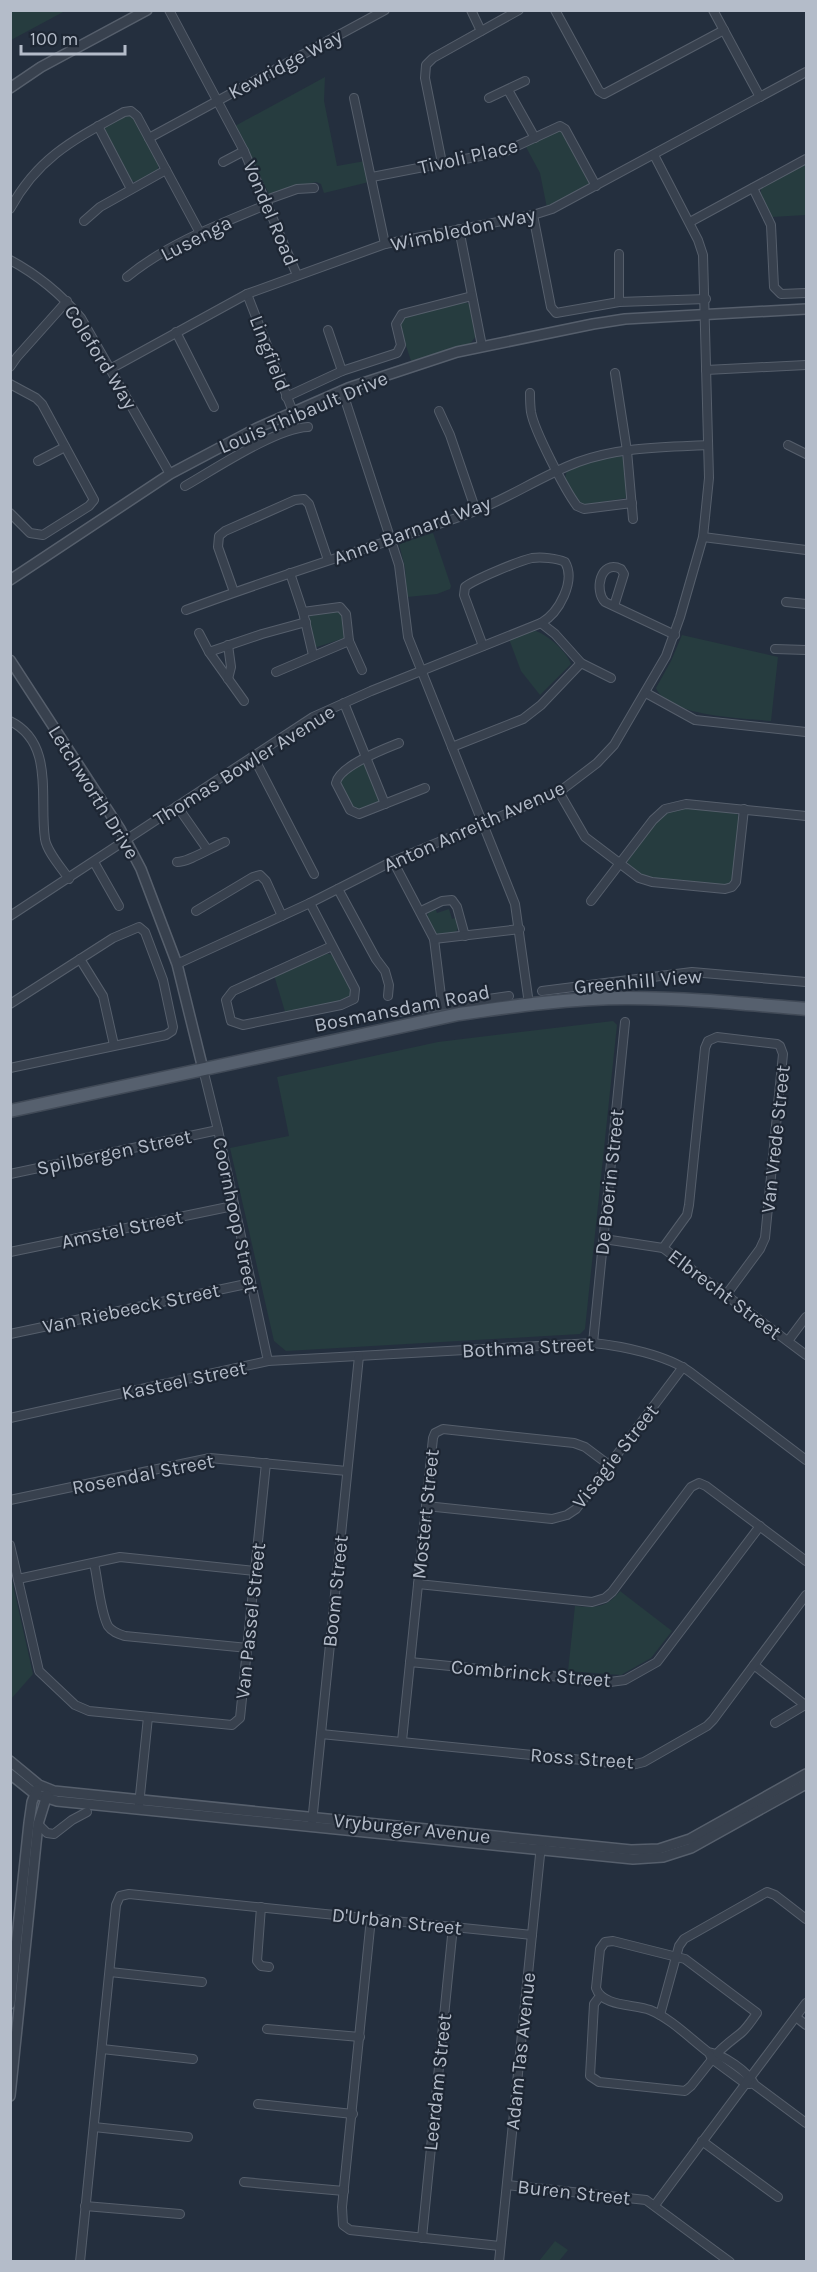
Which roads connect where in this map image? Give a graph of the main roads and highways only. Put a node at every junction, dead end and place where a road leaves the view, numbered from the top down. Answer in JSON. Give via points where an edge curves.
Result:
{"nodes":[{"id":1,"x":807,"y":1009,"type":"edge"},
{"id":2,"x":10,"y":1111,"type":"edge"}],
"edges":[{"from":1,"to":2,"type":"main road","name":"Bosmansdam Road","via":[[647,998],[529,1004],[459,1014]]}]}
